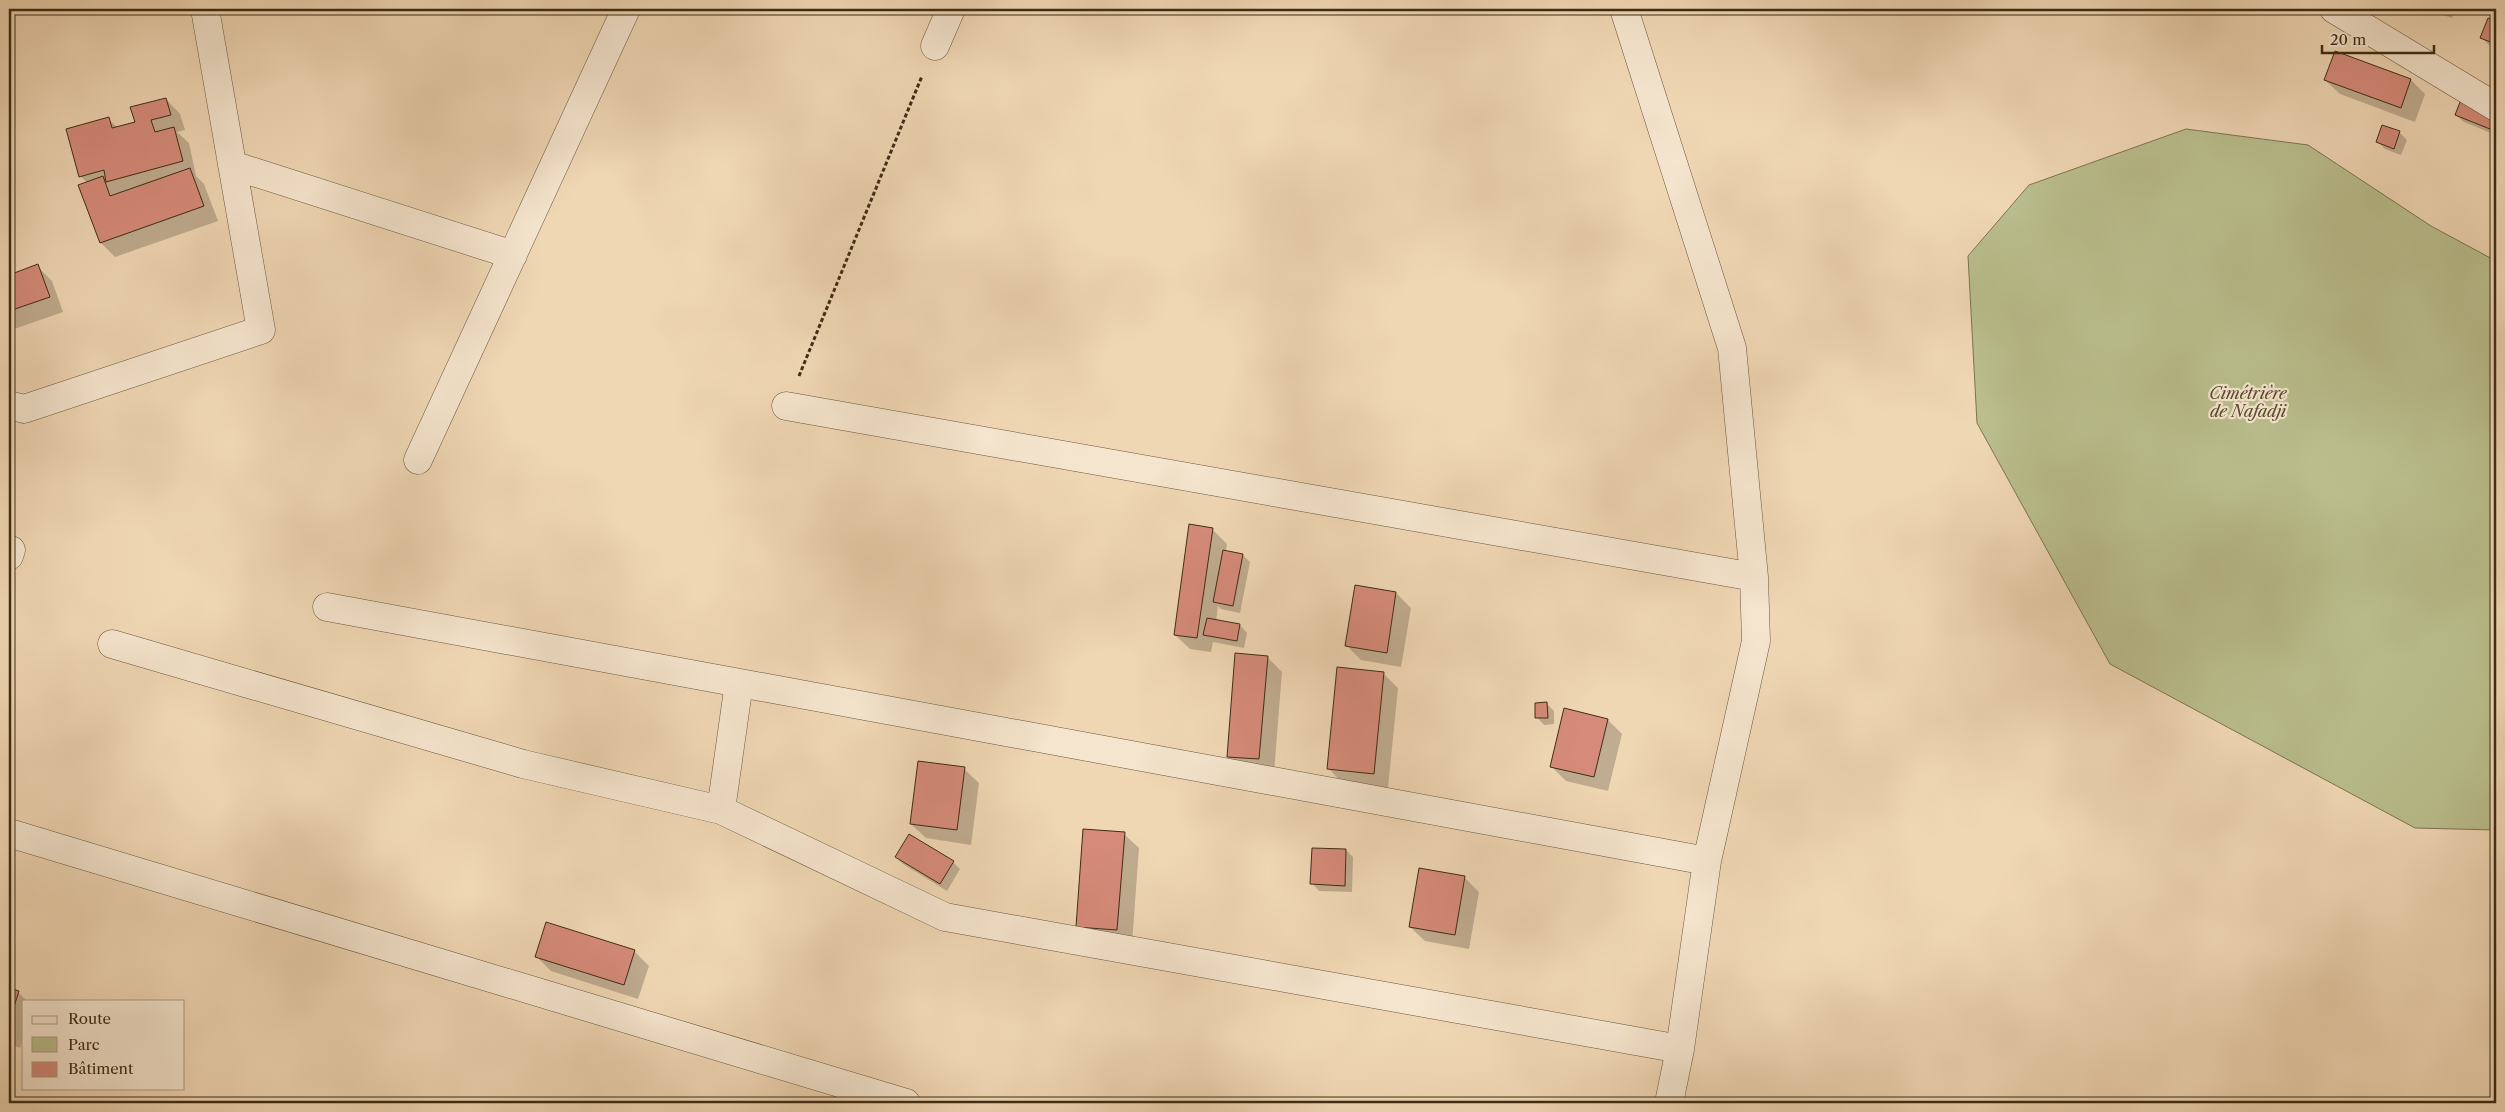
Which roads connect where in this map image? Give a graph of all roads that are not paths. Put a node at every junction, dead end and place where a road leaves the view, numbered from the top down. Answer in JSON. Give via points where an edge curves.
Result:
{"nodes":[{"id":1,"x":205,"y":9,"type":"edge"},
{"id":2,"x":626,"y":9,"type":"edge"},
{"id":3,"x":951,"y":9,"type":"edge"},
{"id":4,"x":1624,"y":9,"type":"edge"},
{"id":5,"x":2334,"y":9,"type":"edge"},
{"id":6,"x":934,"y":46,"type":"road end"},
{"id":7,"x":2496,"y":107,"type":"edge"},
{"id":8,"x":232,"y":165,"type":"junction"},
{"id":9,"x":513,"y":255,"type":"junction"},
{"id":10,"x":9,"y":406,"type":"edge"},
{"id":11,"x":786,"y":406,"type":"road end"},
{"id":12,"x":418,"y":460,"type":"dead end"},
{"id":13,"x":1754,"y":577,"type":"junction"},
{"id":14,"x":327,"y":606,"type":"dead end"},
{"id":15,"x":112,"y":644,"type":"dead end"},
{"id":16,"x":739,"y":683,"type":"junction"},
{"id":17,"x":721,"y":810,"type":"junction"},
{"id":18,"x":9,"y":833,"type":"edge"},
{"id":19,"x":1707,"y":861,"type":"junction"},
{"id":20,"x":1680,"y":1049,"type":"junction"},
{"id":21,"x":906,"y":1103,"type":"edge"},
{"id":22,"x":1669,"y":1103,"type":"edge"}],
"edges":[{"from":1,"to":8,"type":"street"},
{"from":2,"to":9,"type":"street"},
{"from":3,"to":6,"type":"street"},
{"from":4,"to":13,"type":"street","via":[[1732,348]]},
{"from":5,"to":7,"type":"street"},
{"from":8,"to":9,"type":"street"},
{"from":8,"to":10,"type":"street","via":[[261,330],[24,409]]},
{"from":9,"to":12,"type":"street"},
{"from":11,"to":13,"type":"street"},
{"from":13,"to":19,"type":"street","via":[[1756,641]]},
{"from":14,"to":16,"type":"street"},
{"from":15,"to":17,"type":"street","via":[[523,764]]},
{"from":16,"to":17,"type":"street"},
{"from":16,"to":19,"type":"street"},
{"from":17,"to":20,"type":"street","via":[[944,917]]},
{"from":18,"to":21,"type":"street"},
{"from":19,"to":20,"type":"street"},
{"from":20,"to":22,"type":"street"}]}
